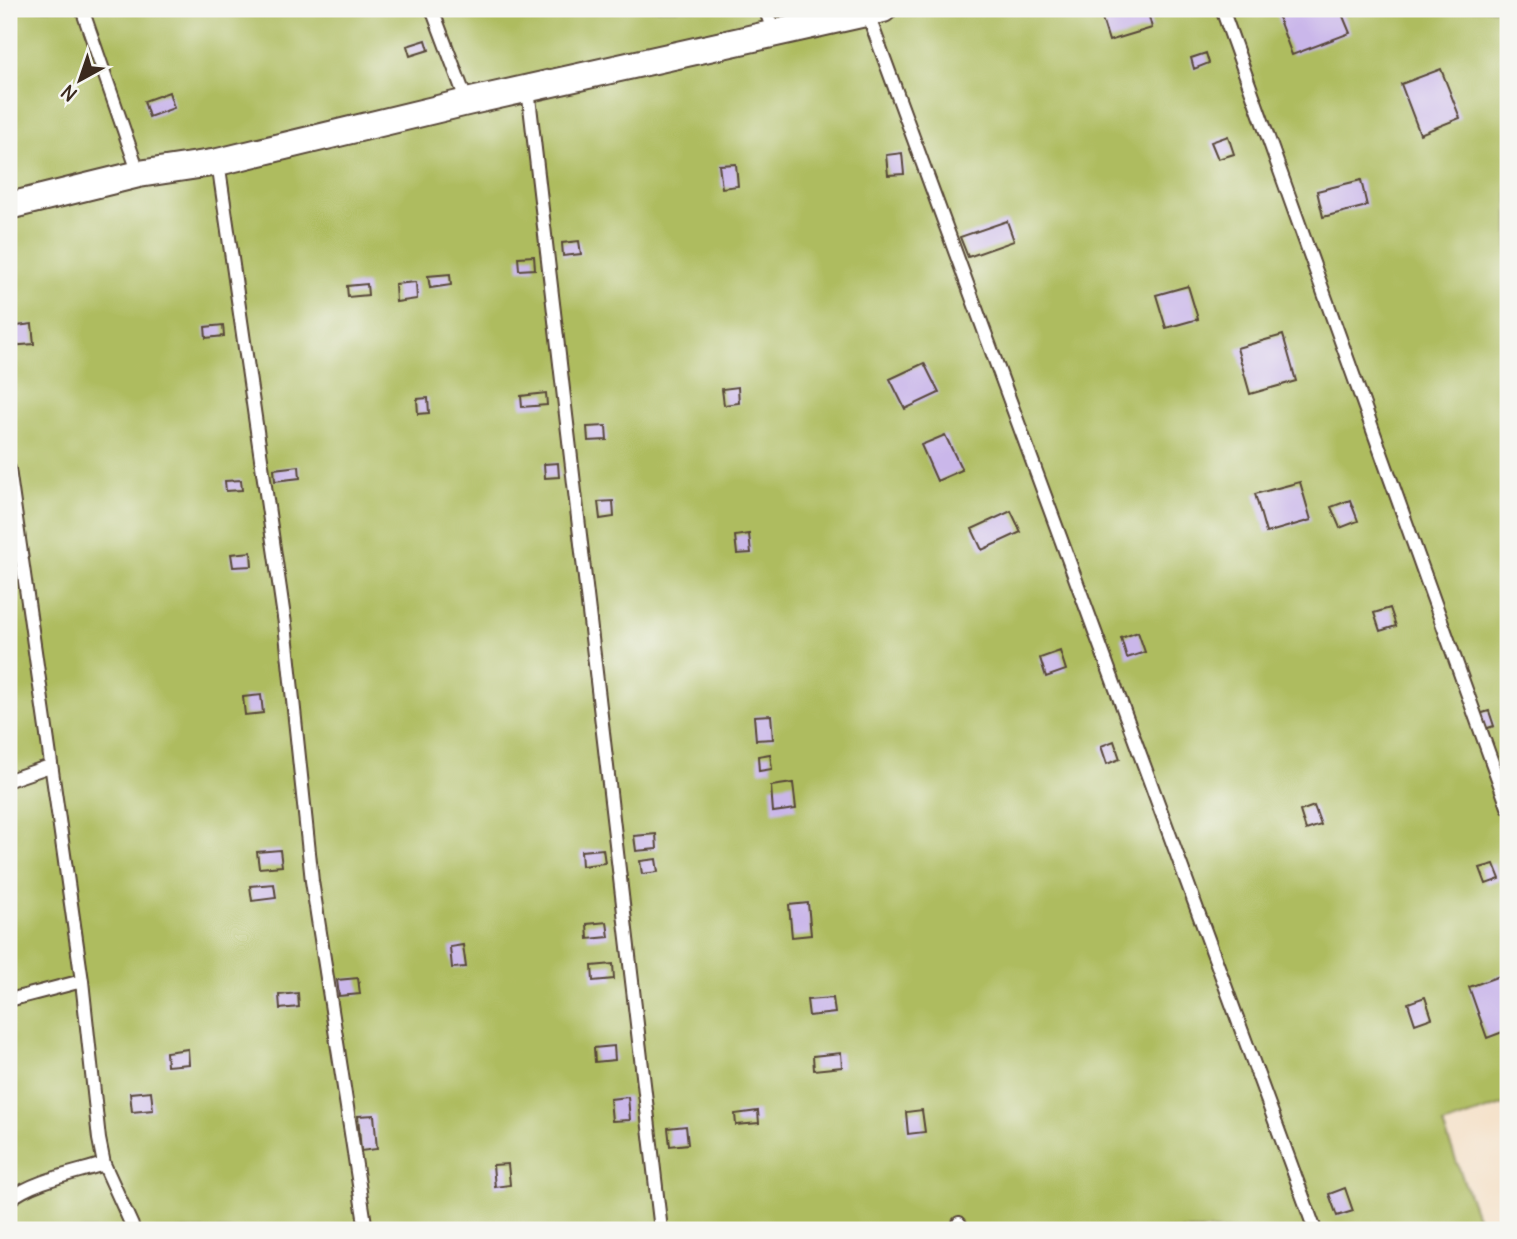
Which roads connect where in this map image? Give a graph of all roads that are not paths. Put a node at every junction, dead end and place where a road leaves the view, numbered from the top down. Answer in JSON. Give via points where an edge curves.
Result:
{"nodes":[{"id":1,"x":82,"y":9,"type":"edge"},
{"id":2,"x":432,"y":9,"type":"edge"},
{"id":3,"x":1222,"y":9,"type":"edge"},
{"id":4,"x":872,"y":10,"type":"edge"},
{"id":5,"x":769,"y":20,"type":"edge"},
{"id":6,"x":528,"y":89,"type":"junction"},
{"id":7,"x":467,"y":102,"type":"junction"},
{"id":8,"x":218,"y":162,"type":"junction"},
{"id":9,"x":139,"y":174,"type":"junction"},
{"id":10,"x":9,"y":206,"type":"edge"},
{"id":11,"x":9,"y":469,"type":"edge"},
{"id":12,"x":50,"y":766,"type":"junction"},
{"id":13,"x":9,"y":780,"type":"edge"},
{"id":14,"x":1508,"y":807,"type":"edge"},
{"id":15,"x":82,"y":981,"type":"junction"},
{"id":16,"x":9,"y":1000,"type":"edge"},
{"id":17,"x":104,"y":1164,"type":"junction"},
{"id":18,"x":9,"y":1200,"type":"edge"},
{"id":19,"x":134,"y":1230,"type":"edge"},
{"id":20,"x":366,"y":1230,"type":"edge"},
{"id":21,"x":662,"y":1230,"type":"edge"},
{"id":22,"x":1315,"y":1230,"type":"edge"}],
"edges":[{"from":1,"to":9,"type":"lane"},
{"from":2,"to":7,"type":"lane"},
{"from":3,"to":14,"type":"lane"},
{"from":4,"to":5,"type":"street"},
{"from":4,"to":22,"type":"lane"},
{"from":5,"to":6,"type":"street"},
{"from":6,"to":7,"type":"street"},
{"from":6,"to":21,"type":"lane"},
{"from":7,"to":8,"type":"street"},
{"from":8,"to":9,"type":"street"},
{"from":8,"to":20,"type":"lane","via":[[285,624],[312,881]]},
{"from":9,"to":10,"type":"street"},
{"from":11,"to":12,"type":"lane"},
{"from":12,"to":13,"type":"lane"},
{"from":12,"to":15,"type":"lane"},
{"from":15,"to":16,"type":"lane"},
{"from":15,"to":17,"type":"lane"},
{"from":17,"to":18,"type":"lane","via":[[38,1185]]},
{"from":17,"to":19,"type":"lane"}]}
